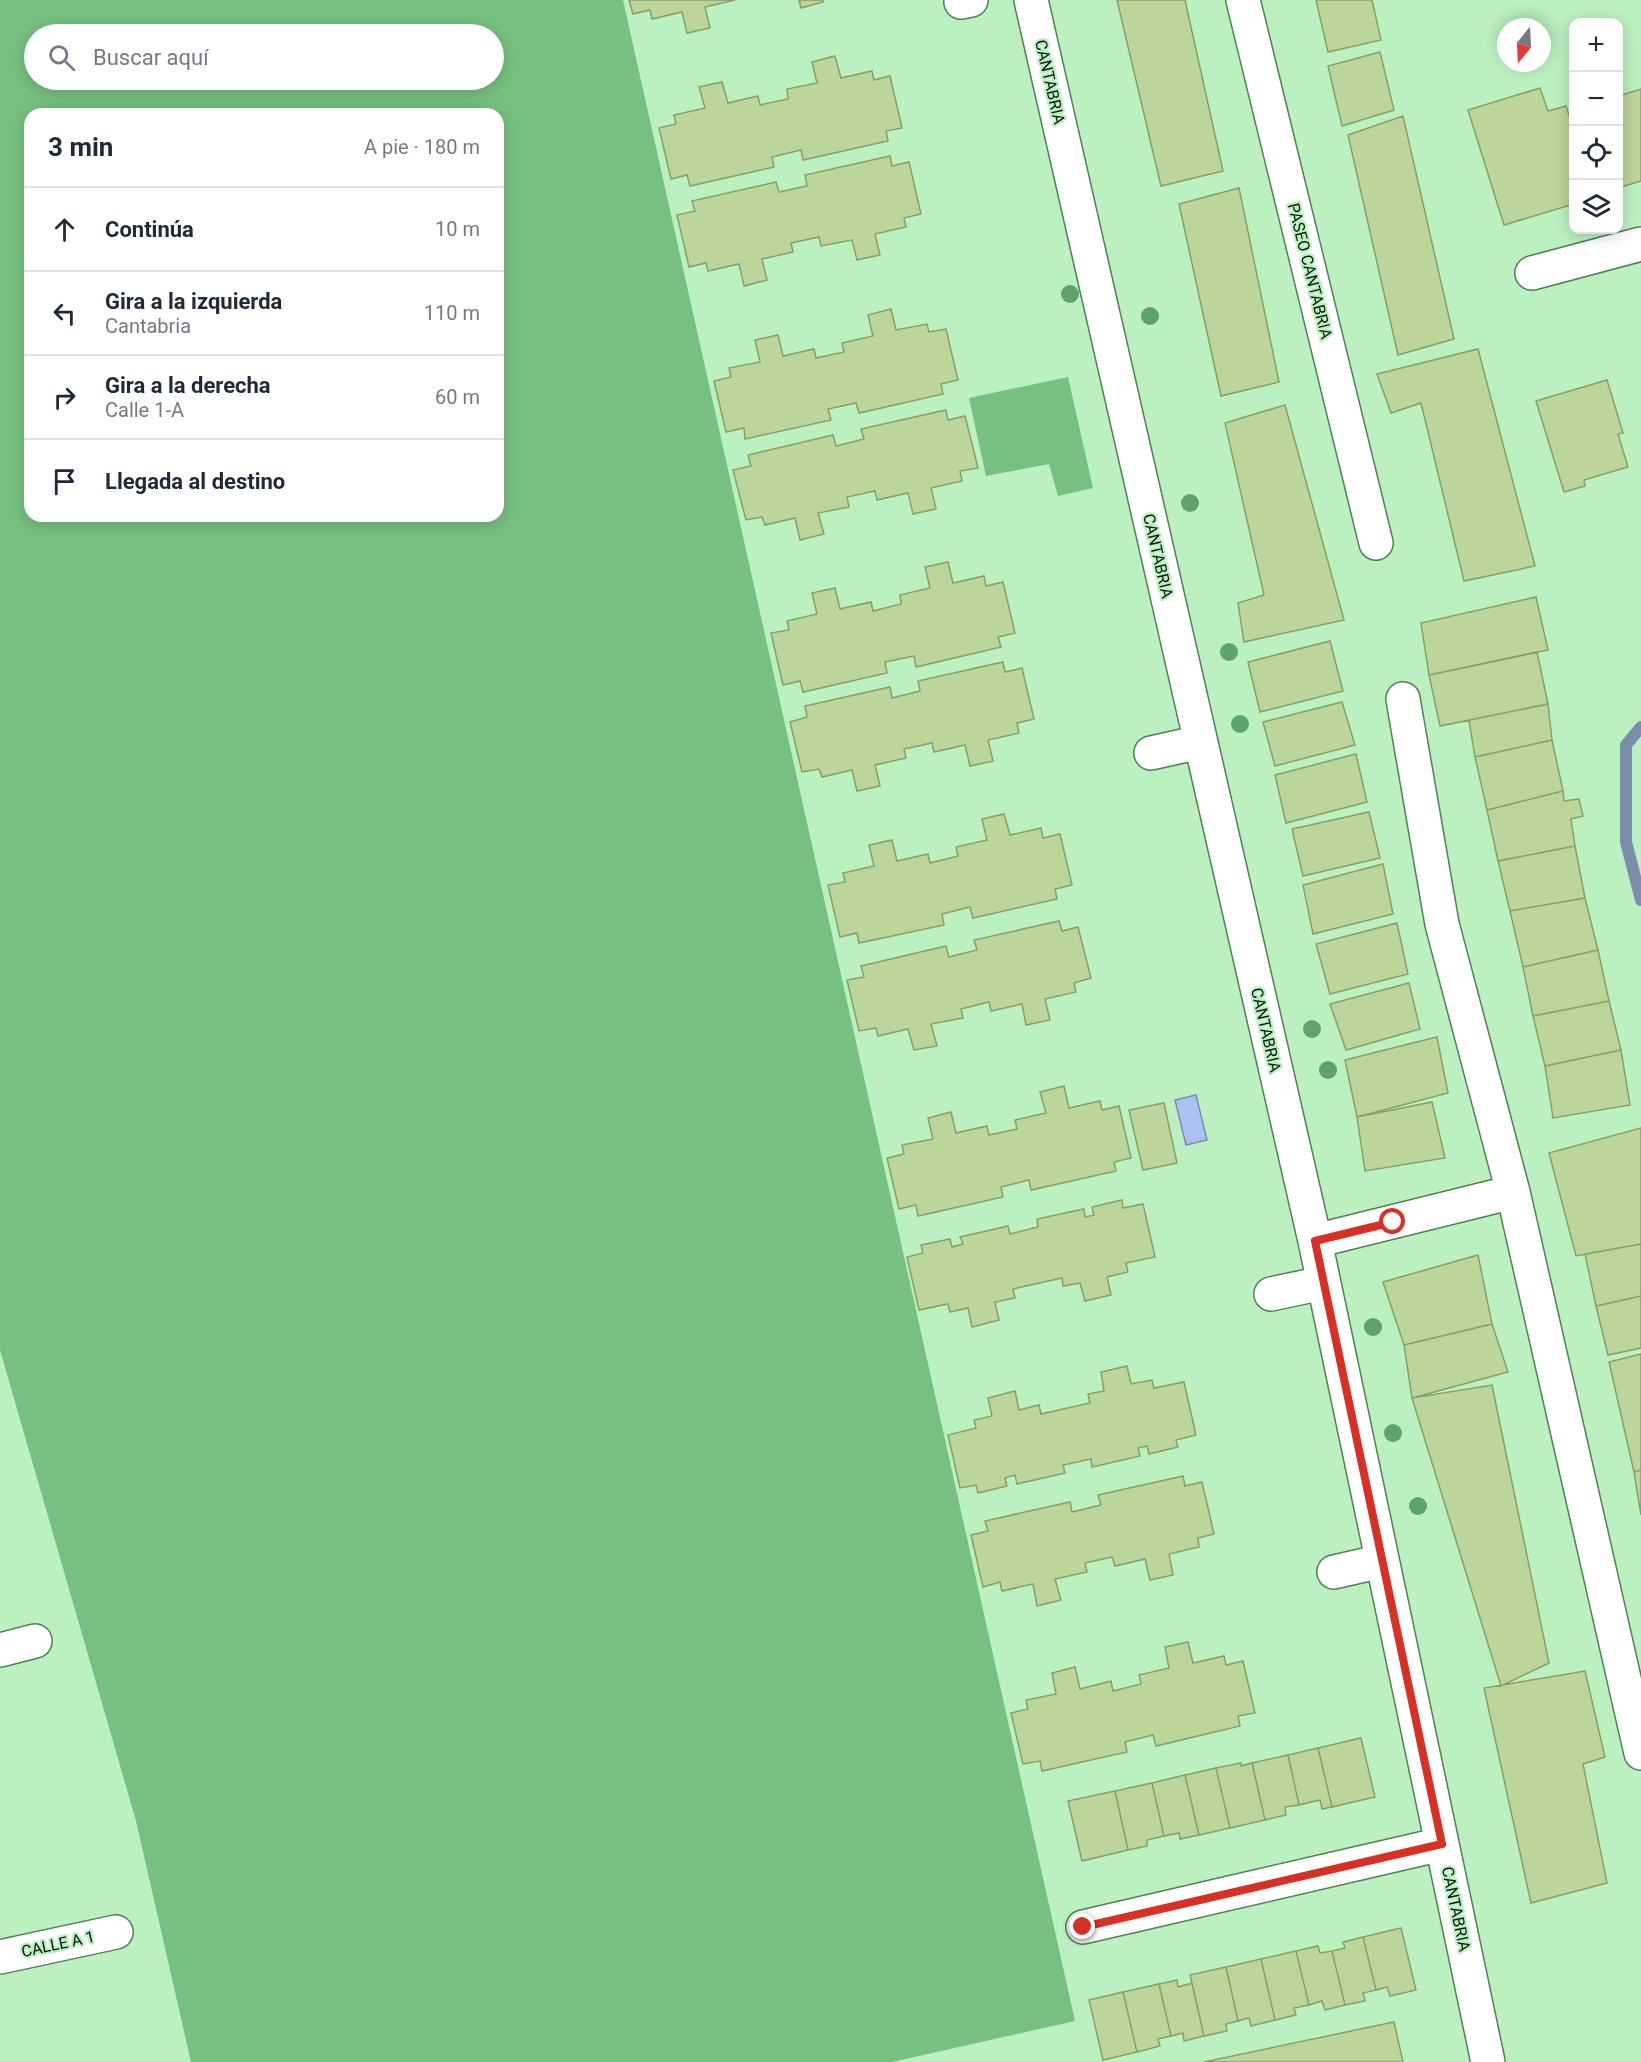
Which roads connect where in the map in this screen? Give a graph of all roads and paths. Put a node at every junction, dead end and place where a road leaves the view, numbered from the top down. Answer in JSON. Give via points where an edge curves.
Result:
{"nodes":[{"id":1,"x":1031,"y":0,"type":"edge"},
{"id":2,"x":1243,"y":0,"type":"edge"},
{"id":3,"x":1641,"y":244,"type":"edge"},
{"id":4,"x":1532,"y":273,"type":"dead end"},
{"id":5,"x":1377,"y":543,"type":"dead end"},
{"id":6,"x":1403,"y":699,"type":"dead end"},
{"id":7,"x":1200,"y":742,"type":"junction"},
{"id":8,"x":1151,"y":753,"type":"dead end"},
{"id":9,"x":1513,"y":1192,"type":"junction"},
{"id":10,"x":1315,"y":1241,"type":"junction"},
{"id":11,"x":1323,"y":1282,"type":"junction"},
{"id":12,"x":1271,"y":1294,"type":"dead end"},
{"id":13,"x":1382,"y":1561,"type":"junction"},
{"id":14,"x":1334,"y":1572,"type":"dead end"},
{"id":15,"x":35,"y":1641,"type":"dead end"},
{"id":16,"x":0,"y":1650,"type":"edge"},
{"id":17,"x":1641,"y":1753,"type":"edge"},
{"id":18,"x":1442,"y":1844,"type":"junction"},
{"id":19,"x":1083,"y":1927,"type":"dead end"},
{"id":20,"x":116,"y":1932,"type":"dead end"},
{"id":21,"x":0,"y":1957,"type":"edge"},
{"id":22,"x":1488,"y":2062,"type":"edge"}],
"edges":[{"from":1,"to":7,"type":"street","name":"CANTABRIA"},
{"from":2,"to":5,"type":"street","name":"PASEO CANTABRIA"},
{"from":3,"to":4,"type":"street"},
{"from":6,"to":9,"type":"street","via":[[1442,924]]},
{"from":7,"to":8,"type":"street"},
{"from":7,"to":10,"type":"street","name":"CANTABRIA"},
{"from":9,"to":10,"type":"street"},
{"from":9,"to":17,"type":"street"},
{"from":10,"to":11,"type":"street","name":"CANTABRIA"},
{"from":11,"to":12,"type":"street"},
{"from":11,"to":13,"type":"street","name":"CANTABRIA"},
{"from":13,"to":14,"type":"street"},
{"from":13,"to":18,"type":"street","name":"CANTABRIA"},
{"from":15,"to":16,"type":"street"},
{"from":18,"to":19,"type":"street"},
{"from":18,"to":22,"type":"street","name":"CANTABRIA"},
{"from":20,"to":21,"type":"street","name":"CALLE A 1"}]}
